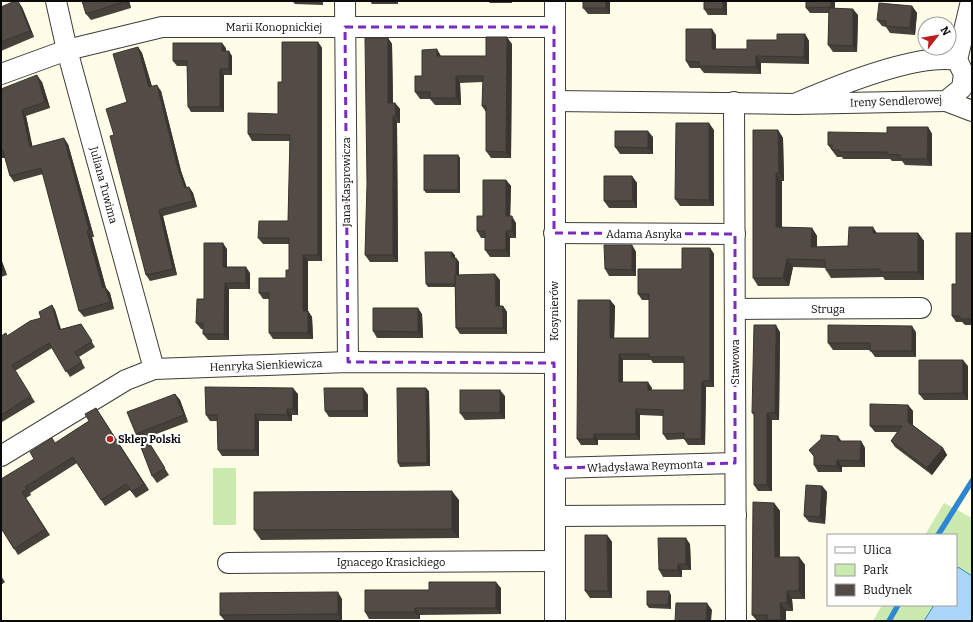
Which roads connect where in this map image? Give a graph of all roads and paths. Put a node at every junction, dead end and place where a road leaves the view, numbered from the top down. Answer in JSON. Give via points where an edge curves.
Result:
{"nodes":[{"id":1,"x":56,"y":1,"type":"edge"},
{"id":2,"x":345,"y":1,"type":"edge"},
{"id":3,"x":554,"y":1,"type":"edge"},
{"id":4,"x":971,"y":1,"type":"edge"},
{"id":5,"x":345,"y":27,"type":"junction"},
{"id":6,"x":554,"y":27,"type":"junction"},
{"id":7,"x":67,"y":50,"type":"junction"},
{"id":8,"x":957,"y":60,"type":"junction"},
{"id":9,"x":1,"y":74,"type":"edge"},
{"id":10,"x":555,"y":101,"type":"junction"},
{"id":11,"x":946,"y":101,"type":"junction"},
{"id":12,"x":734,"y":102,"type":"junction"},
{"id":13,"x":795,"y":104,"type":"junction"},
{"id":14,"x":972,"y":111,"type":"edge"},
{"id":15,"x":554,"y":233,"type":"junction"},
{"id":16,"x":735,"y":234,"type":"junction"},
{"id":17,"x":921,"y":308,"type":"dead end"},
{"id":18,"x":735,"y":309,"type":"junction"},
{"id":19,"x":348,"y":362,"type":"junction"},
{"id":20,"x":554,"y":363,"type":"junction"},
{"id":21,"x":154,"y":369,"type":"junction"},
{"id":22,"x":1,"y":456,"type":"edge"},
{"id":23,"x":735,"y":464,"type":"junction"},
{"id":24,"x":555,"y":468,"type":"junction"},
{"id":25,"x":736,"y":515,"type":"junction"},
{"id":26,"x":555,"y":516,"type":"junction"},
{"id":27,"x":555,"y":561,"type":"junction"},
{"id":28,"x":228,"y":563,"type":"dead end"},
{"id":29,"x":555,"y":621,"type":"edge"},
{"id":30,"x":736,"y":621,"type":"edge"}],
"edges":[{"from":1,"to":7,"type":"street","name":"Juliana Tuwima"},
{"from":2,"to":5,"type":"street","name":"Jana Kasprowicza"},
{"from":3,"to":6,"type":"street","name":"Kosynierów"},
{"from":4,"to":8,"type":"street"},
{"from":5,"to":6,"type":"street","name":"Marii Konopnickiej"},
{"from":5,"to":7,"type":"street","name":"Marii Konopnickiej","via":[[162,27]]},
{"from":5,"to":19,"type":"street","name":"Jana Kasprowicza"},
{"from":6,"to":10,"type":"street","name":"Kosynierów"},
{"from":7,"to":9,"type":"street","name":"Marii Konopnickiej"},
{"from":7,"to":21,"type":"street","name":"Juliana Tuwima"},
{"from":8,"to":11,"type":"street","name":"Ireny Sendlerowej","via":[[964,74],[962,88]]},
{"from":8,"to":13,"type":"street","name":"Ireny Sendlerowej","via":[[944,58],[913,64],[840,85]]},
{"from":10,"to":12,"type":"street","name":"Ireny Sendlerowej"},
{"from":10,"to":15,"type":"street","name":"Kosynierów"},
{"from":11,"to":13,"type":"street","name":"Ireny Sendlerowej"},
{"from":11,"to":14,"type":"street"},
{"from":12,"to":13,"type":"street","name":"Ireny Sendlerowej"},
{"from":12,"to":16,"type":"street","name":"Stawowa"},
{"from":15,"to":16,"type":"street","name":"Adama Asnyka"},
{"from":15,"to":20,"type":"street","name":"Kosynierów"},
{"from":16,"to":18,"type":"street","name":"Stawowa"},
{"from":17,"to":18,"type":"street","name":"Struga"},
{"from":18,"to":23,"type":"street","name":"Stawowa"},
{"from":19,"to":20,"type":"street","name":"Henryka Sienkiewicza"},
{"from":19,"to":21,"type":"street","name":"Henryka Sienkiewicza"},
{"from":20,"to":24,"type":"street","name":"Kosynierów"},
{"from":21,"to":22,"type":"street","name":"Henryka Sienkiewicza","via":[[126,380]]},
{"from":23,"to":24,"type":"street","name":"Władysława Reymonta"},
{"from":23,"to":25,"type":"street","name":"Stawowa"},
{"from":24,"to":26,"type":"street","name":"Kosynierów"},
{"from":25,"to":26,"type":"street"},
{"from":25,"to":30,"type":"street","name":"Stawowa"},
{"from":26,"to":27,"type":"street","name":"Kosynierów"},
{"from":27,"to":28,"type":"street","name":"Ignacego Krasickiego"},
{"from":27,"to":29,"type":"street","name":"Kosynierów"}]}
